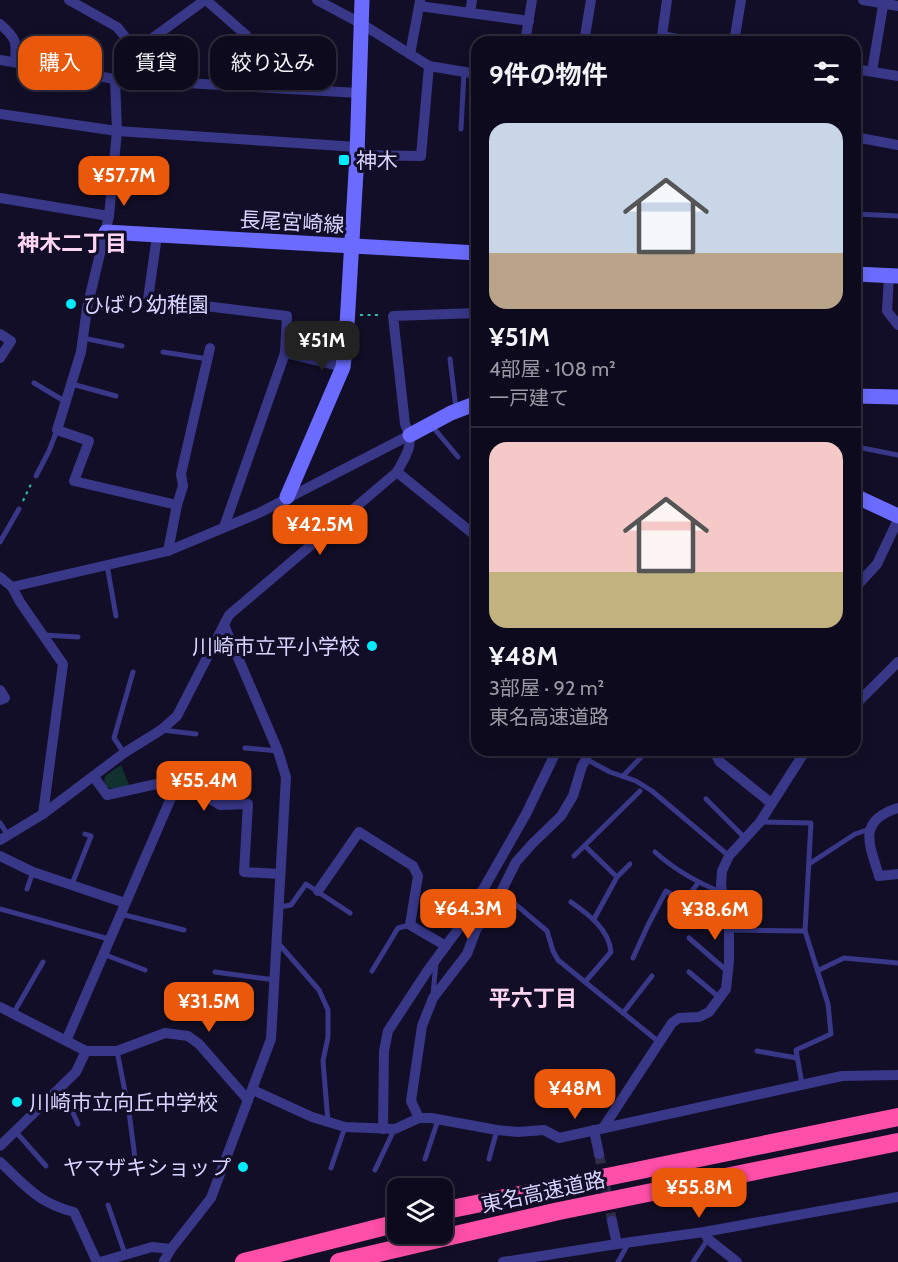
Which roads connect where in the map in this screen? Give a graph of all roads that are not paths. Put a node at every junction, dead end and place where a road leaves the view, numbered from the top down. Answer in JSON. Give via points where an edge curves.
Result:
{"nodes":[{"id":1,"x":69,"y":0,"type":"edge"},
{"id":2,"x":205,"y":0,"type":"edge"},
{"id":3,"x":317,"y":0,"type":"edge"},
{"id":4,"x":362,"y":0,"type":"edge"},
{"id":5,"x":472,"y":0,"type":"edge"},
{"id":6,"x":532,"y":0,"type":"edge"},
{"id":7,"x":591,"y":0,"type":"edge"},
{"id":8,"x":667,"y":0,"type":"edge"},
{"id":9,"x":741,"y":0,"type":"edge"},
{"id":10,"x":863,"y":0,"type":"edge"},
{"id":11,"x":884,"y":2,"type":"edge"},
{"id":12,"x":419,"y":3,"type":"edge"},
{"id":13,"x":898,"y":6,"type":"edge"},
{"id":14,"x":470,"y":13,"type":"junction"},
{"id":15,"x":529,"y":21,"type":"junction"},
{"id":16,"x":0,"y":24,"type":"edge"},
{"id":17,"x":362,"y":24,"type":"junction"},
{"id":18,"x":124,"y":36,"type":"edge"},
{"id":19,"x":155,"y":36,"type":"edge"},
{"id":20,"x":247,"y":36,"type":"edge"},
{"id":21,"x":526,"y":36,"type":"edge"},
{"id":22,"x":585,"y":36,"type":"edge"},
{"id":23,"x":662,"y":36,"type":"edge"},
{"id":24,"x":735,"y":36,"type":"edge"},
{"id":25,"x":410,"y":54,"type":"junction"},
{"id":26,"x":0,"y":60,"type":"edge"},
{"id":27,"x":15,"y":62,"type":"junction"},
{"id":28,"x":429,"y":66,"type":"junction"},
{"id":29,"x":861,"y":70,"type":"edge"},
{"id":30,"x":872,"y":71,"type":"junction"},
{"id":31,"x":464,"y":72,"type":"junction"},
{"id":32,"x":471,"y":73,"type":"edge"},
{"id":33,"x":898,"y":76,"type":"edge"},
{"id":34,"x":114,"y":79,"type":"edge"},
{"id":35,"x":115,"y":90,"type":"edge"},
{"id":36,"x":308,"y":90,"type":"edge"},
{"id":37,"x":359,"y":93,"type":"junction"},
{"id":38,"x":0,"y":114,"type":"edge"},
{"id":39,"x":461,"y":129,"type":"dead end"},
{"id":40,"x":117,"y":131,"type":"junction"},
{"id":41,"x":861,"y":138,"type":"edge"},
{"id":42,"x":898,"y":145,"type":"edge"},
{"id":43,"x":357,"y":151,"type":"junction"},
{"id":44,"x":0,"y":198,"type":"edge"},
{"id":45,"x":861,"y":214,"type":"edge"},
{"id":46,"x":109,"y":216,"type":"junction"},
{"id":47,"x":898,"y":216,"type":"edge"},
{"id":48,"x":105,"y":231,"type":"junction"},
{"id":49,"x":157,"y":236,"type":"junction"},
{"id":50,"x":351,"y":246,"type":"junction"},
{"id":51,"x":471,"y":253,"type":"edge"},
{"id":52,"x":861,"y":274,"type":"edge"},
{"id":53,"x":893,"y":276,"type":"edge"},
{"id":54,"x":471,"y":313,"type":"edge"},
{"id":55,"x":898,"y":325,"type":"edge"},
{"id":56,"x":0,"y":334,"type":"edge"},
{"id":57,"x":83,"y":338,"type":"junction"},
{"id":58,"x":122,"y":346,"type":"dead end"},
{"id":59,"x":210,"y":348,"type":"dead end"},
{"id":60,"x":164,"y":352,"type":"dead end"},
{"id":61,"x":285,"y":353,"type":"junction"},
{"id":62,"x":0,"y":358,"type":"edge"},
{"id":63,"x":208,"y":359,"type":"junction"},
{"id":64,"x":450,"y":359,"type":"dead end"},
{"id":65,"x":343,"y":367,"type":"junction"},
{"id":66,"x":34,"y":382,"type":"dead end"},
{"id":67,"x":70,"y":384,"type":"junction"},
{"id":68,"x":116,"y":396,"type":"dead end"},
{"id":69,"x":861,"y":396,"type":"edge"},
{"id":70,"x":898,"y":397,"type":"edge"},
{"id":71,"x":66,"y":402,"type":"junction"},
{"id":72,"x":471,"y":405,"type":"edge"},
{"id":73,"x":457,"y":410,"type":"junction"},
{"id":74,"x":431,"y":424,"type":"junction"},
{"id":75,"x":57,"y":430,"type":"junction"},
{"id":76,"x":410,"y":435,"type":"junction"},
{"id":77,"x":861,"y":447,"type":"edge"},
{"id":78,"x":898,"y":455,"type":"edge"},
{"id":79,"x":458,"y":457,"type":"dead end"},
{"id":80,"x":397,"y":472,"type":"junction"},
{"id":81,"x":36,"y":476,"type":"road end"},
{"id":82,"x":287,"y":497,"type":"junction"},
{"id":83,"x":861,"y":499,"type":"edge"},
{"id":84,"x":177,"y":505,"type":"junction"},
{"id":85,"x":19,"y":509,"type":"road end"},
{"id":86,"x":898,"y":518,"type":"edge"},
{"id":87,"x":225,"y":527,"type":"junction"},
{"id":88,"x":471,"y":532,"type":"edge"},
{"id":89,"x":0,"y":542,"type":"edge"},
{"id":90,"x":168,"y":551,"type":"junction"},
{"id":91,"x":107,"y":565,"type":"junction"},
{"id":92,"x":0,"y":577,"type":"edge"},
{"id":93,"x":861,"y":581,"type":"edge"},
{"id":94,"x":12,"y":587,"type":"junction"},
{"id":95,"x":116,"y":616,"type":"dead end"},
{"id":96,"x":224,"y":625,"type":"junction"},
{"id":97,"x":42,"y":635,"type":"junction"},
{"id":98,"x":78,"y":637,"type":"dead end"},
{"id":99,"x":898,"y":662,"type":"edge"},
{"id":100,"x":133,"y":672,"type":"dead end"},
{"id":101,"x":0,"y":690,"type":"edge"},
{"id":102,"x":861,"y":699,"type":"edge"},
{"id":103,"x":0,"y":700,"type":"edge"},
{"id":104,"x":160,"y":730,"type":"junction"},
{"id":105,"x":196,"y":734,"type":"dead end"},
{"id":106,"x":245,"y":748,"type":"dead end"},
{"id":107,"x":278,"y":751,"type":"junction"},
{"id":108,"x":124,"y":753,"type":"junction"},
{"id":109,"x":554,"y":756,"type":"edge"},
{"id":110,"x":587,"y":756,"type":"edge"},
{"id":111,"x":591,"y":756,"type":"edge"},
{"id":112,"x":642,"y":756,"type":"edge"},
{"id":113,"x":717,"y":756,"type":"edge"},
{"id":114,"x":802,"y":756,"type":"edge"},
{"id":115,"x":623,"y":776,"type":"junction"},
{"id":116,"x":94,"y":777,"type":"junction"},
{"id":117,"x":174,"y":791,"type":"dead end"},
{"id":118,"x":640,"y":791,"type":"dead end"},
{"id":119,"x":706,"y":799,"type":"dead end"},
{"id":120,"x":771,"y":803,"type":"junction"},
{"id":121,"x":898,"y":808,"type":"edge"},
{"id":122,"x":43,"y":814,"type":"junction"},
{"id":123,"x":760,"y":822,"type":"junction"},
{"id":124,"x":0,"y":824,"type":"edge"},
{"id":125,"x":870,"y":829,"type":"junction"},
{"id":126,"x":85,"y":834,"type":"dead end"},
{"id":127,"x":4,"y":837,"type":"edge"},
{"id":128,"x":746,"y":839,"type":"junction"},
{"id":129,"x":585,"y":846,"type":"junction"},
{"id":130,"x":655,"y":852,"type":"dead end"},
{"id":131,"x":0,"y":856,"type":"edge"},
{"id":132,"x":574,"y":856,"type":"dead end"},
{"id":133,"x":729,"y":856,"type":"junction"},
{"id":134,"x":630,"y":864,"type":"dead end"},
{"id":135,"x":809,"y":864,"type":"junction"},
{"id":136,"x":33,"y":872,"type":"junction"},
{"id":137,"x":280,"y":874,"type":"junction"},
{"id":138,"x":898,"y":874,"type":"edge"},
{"id":139,"x":617,"y":877,"type":"junction"},
{"id":140,"x":698,"y":882,"type":"junction"},
{"id":141,"x":71,"y":886,"type":"junction"},
{"id":142,"x":27,"y":889,"type":"dead end"},
{"id":143,"x":318,"y":891,"type":"junction"},
{"id":144,"x":501,"y":892,"type":"junction"},
{"id":145,"x":722,"y":893,"type":"junction"},
{"id":146,"x":571,"y":902,"type":"dead end"},
{"id":147,"x":125,"y":903,"type":"junction"},
{"id":148,"x":278,"y":908,"type":"junction"},
{"id":149,"x":0,"y":909,"type":"edge"},
{"id":150,"x":120,"y":914,"type":"junction"},
{"id":151,"x":350,"y":914,"type":"dead end"},
{"id":152,"x":594,"y":919,"type":"junction"},
{"id":153,"x":410,"y":925,"type":"junction"},
{"id":154,"x":184,"y":930,"type":"dead end"},
{"id":155,"x":729,"y":930,"type":"junction"},
{"id":156,"x":805,"y":930,"type":"junction"},
{"id":157,"x":689,"y":938,"type":"dead end"},
{"id":158,"x":109,"y":939,"type":"junction"},
{"id":159,"x":276,"y":942,"type":"junction"},
{"id":160,"x":446,"y":946,"type":"junction"},
{"id":161,"x":103,"y":954,"type":"junction"},
{"id":162,"x":437,"y":958,"type":"junction"},
{"id":163,"x":633,"y":958,"type":"dead end"},
{"id":164,"x":43,"y":962,"type":"dead end"},
{"id":165,"x":898,"y":963,"type":"edge"},
{"id":166,"x":145,"y":970,"type":"dead end"},
{"id":167,"x":819,"y":970,"type":"junction"},
{"id":168,"x":215,"y":972,"type":"dead end"},
{"id":169,"x":372,"y":972,"type":"dead end"},
{"id":170,"x":689,"y":972,"type":"dead end"},
{"id":171,"x":729,"y":972,"type":"junction"},
{"id":172,"x":652,"y":976,"type":"dead end"},
{"id":173,"x":274,"y":980,"type":"junction"},
{"id":174,"x":585,"y":982,"type":"junction"},
{"id":175,"x":433,"y":998,"type":"junction"},
{"id":176,"x":720,"y":998,"type":"junction"},
{"id":177,"x":0,"y":1007,"type":"edge"},
{"id":178,"x":623,"y":1012,"type":"junction"},
{"id":179,"x":13,"y":1014,"type":"junction"},
{"id":180,"x":66,"y":1041,"type":"junction"},
{"id":181,"x":658,"y":1042,"type":"junction"},
{"id":182,"x":86,"y":1051,"type":"junction"},
{"id":183,"x":117,"y":1051,"type":"junction"},
{"id":184,"x":757,"y":1051,"type":"dead end"},
{"id":185,"x":797,"y":1058,"type":"junction"},
{"id":186,"x":898,"y":1075,"type":"edge"},
{"id":187,"x":802,"y":1084,"type":"junction"},
{"id":188,"x":62,"y":1088,"type":"junction"},
{"id":189,"x":251,"y":1095,"type":"junction"},
{"id":190,"x":898,"y":1117,"type":"edge"},
{"id":191,"x":419,"y":1118,"type":"junction"},
{"id":192,"x":438,"y":1119,"type":"junction"},
{"id":193,"x":328,"y":1122,"type":"junction"},
{"id":194,"x":78,"y":1124,"type":"dead end"},
{"id":195,"x":345,"y":1127,"type":"junction"},
{"id":196,"x":382,"y":1129,"type":"junction"},
{"id":197,"x":394,"y":1129,"type":"junction"},
{"id":198,"x":598,"y":1129,"type":"junction"},
{"id":199,"x":497,"y":1130,"type":"junction"},
{"id":200,"x":15,"y":1131,"type":"junction"},
{"id":201,"x":895,"y":1143,"type":"edge"},
{"id":202,"x":0,"y":1146,"type":"edge"},
{"id":203,"x":599,"y":1154,"type":"tunnel mouth"},
{"id":204,"x":489,"y":1158,"type":"dead end"},
{"id":205,"x":425,"y":1160,"type":"dead end"},
{"id":206,"x":0,"y":1162,"type":"edge"},
{"id":207,"x":46,"y":1166,"type":"dead end"},
{"id":208,"x":136,"y":1166,"type":"dead end"},
{"id":209,"x":331,"y":1168,"type":"dead end"},
{"id":210,"x":375,"y":1170,"type":"dead end"},
{"id":211,"x":898,"y":1197,"type":"edge"},
{"id":212,"x":108,"y":1205,"type":"dead end"},
{"id":213,"x":453,"y":1209,"type":"edge"},
{"id":214,"x":612,"y":1221,"type":"tunnel mouth"},
{"id":215,"x":387,"y":1225,"type":"edge"},
{"id":216,"x":706,"y":1236,"type":"junction"},
{"id":217,"x":629,"y":1242,"type":"junction"},
{"id":218,"x":617,"y":1244,"type":"junction"},
{"id":219,"x":171,"y":1249,"type":"junction"},
{"id":220,"x":125,"y":1255,"type":"junction"},
{"id":221,"x":164,"y":1261,"type":"edge"},
{"id":222,"x":99,"y":1262,"type":"edge"},
{"id":223,"x":244,"y":1262,"type":"edge"},
{"id":224,"x":339,"y":1262,"type":"edge"},
{"id":225,"x":503,"y":1262,"type":"edge"},
{"id":226,"x":618,"y":1262,"type":"edge"},
{"id":227,"x":693,"y":1262,"type":"edge"},
{"id":228,"x":737,"y":1262,"type":"edge"}],
"edges":[{"from":1,"to":18,"type":"street","via":[[117,27]]},
{"from":2,"to":19,"type":"street"},
{"from":2,"to":20,"type":"street"},
{"from":3,"to":17,"type":"street"},
{"from":4,"to":17,"type":"street"},
{"from":5,"to":14,"type":"street"},
{"from":6,"to":15,"type":"street"},
{"from":7,"to":22,"type":"street"},
{"from":8,"to":23,"type":"street"},
{"from":9,"to":24,"type":"street"},
{"from":10,"to":11,"type":"street"},
{"from":11,"to":13,"type":"street"},
{"from":11,"to":30,"type":"street"},
{"from":12,"to":14,"type":"street"},
{"from":12,"to":25,"type":"street"},
{"from":14,"to":15,"type":"street"},
{"from":15,"to":21,"type":"street"},
{"from":16,"to":27,"type":"street","via":[[17,46]]},
{"from":17,"to":25,"type":"street"},
{"from":17,"to":37,"type":"street"},
{"from":25,"to":28,"type":"street"},
{"from":26,"to":27,"type":"street"},
{"from":27,"to":34,"type":"street"},
{"from":28,"to":31,"type":"street"},
{"from":28,"to":43,"type":"street","via":[[421,156]]},
{"from":29,"to":30,"type":"street"},
{"from":30,"to":33,"type":"street"},
{"from":31,"to":32,"type":"street"},
{"from":31,"to":39,"type":"lane"},
{"from":35,"to":40,"type":"street"},
{"from":36,"to":37,"type":"street"},
{"from":37,"to":43,"type":"street"},
{"from":38,"to":40,"type":"street"},
{"from":40,"to":43,"type":"street"},
{"from":40,"to":46,"type":"street"},
{"from":41,"to":42,"type":"street"},
{"from":43,"to":50,"type":"street"},
{"from":44,"to":46,"type":"street"},
{"from":45,"to":47,"type":"lane"},
{"from":46,"to":48,"type":"street"},
{"from":48,"to":49,"type":"street","name":"長尾宮崎線"},
{"from":48,"to":57,"type":"street"},
{"from":49,"to":50,"type":"street","name":"長尾宮崎線"},
{"from":49,"to":61,"type":"street","via":[[148,299],[287,316]]},
{"from":50,"to":51,"type":"street","name":"長尾宮崎線"},
{"from":50,"to":65,"type":"street"},
{"from":52,"to":53,"type":"street"},
{"from":53,"to":55,"type":"street","via":[[887,311]]},
{"from":54,"to":76,"type":"street","via":[[393,316],[405,424]]},
{"from":56,"to":62,"type":"street","via":[[11,341]]},
{"from":57,"to":58,"type":"lane"},
{"from":57,"to":67,"type":"street"},
{"from":59,"to":63,"type":"street"},
{"from":60,"to":63,"type":"lane"},
{"from":61,"to":65,"type":"street"},
{"from":61,"to":87,"type":"street"},
{"from":63,"to":84,"type":"street"},
{"from":64,"to":73,"type":"lane"},
{"from":65,"to":82,"type":"street"},
{"from":66,"to":71,"type":"lane"},
{"from":67,"to":68,"type":"lane"},
{"from":67,"to":71,"type":"street"},
{"from":69,"to":70,"type":"street"},
{"from":71,"to":75,"type":"street"},
{"from":72,"to":73,"type":"street"},
{"from":73,"to":74,"type":"street"},
{"from":74,"to":76,"type":"street"},
{"from":74,"to":79,"type":"lane"},
{"from":75,"to":81,"type":"lane"},
{"from":75,"to":84,"type":"street","via":[[89,441],[74,481]]},
{"from":76,"to":80,"type":"street","via":[[408,450]]},
{"from":76,"to":82,"type":"street"},
{"from":77,"to":78,"type":"lane"},
{"from":80,"to":88,"type":"street"},
{"from":80,"to":96,"type":"street","via":[[229,615]]},
{"from":82,"to":87,"type":"street"},
{"from":83,"to":86,"type":"street"},
{"from":84,"to":90,"type":"street"},
{"from":85,"to":89,"type":"lane"},
{"from":86,"to":93,"type":"street","via":[[877,564]]},
{"from":87,"to":90,"type":"street"},
{"from":90,"to":91,"type":"street"},
{"from":91,"to":94,"type":"street"},
{"from":91,"to":95,"type":"lane"},
{"from":92,"to":94,"type":"street"},
{"from":94,"to":97,"type":"street"},
{"from":96,"to":104,"type":"street","via":[[177,716]]},
{"from":96,"to":107,"type":"street"},
{"from":97,"to":98,"type":"lane"},
{"from":97,"to":122,"type":"street","via":[[63,664]]},
{"from":99,"to":102,"type":"street"},
{"from":100,"to":108,"type":"lane","via":[[114,738]]},
{"from":101,"to":103,"type":"street","via":[[5,698]]},
{"from":104,"to":105,"type":"lane"},
{"from":104,"to":108,"type":"street"},
{"from":106,"to":107,"type":"lane"},
{"from":107,"to":137,"type":"street","via":[[286,777]]},
{"from":108,"to":116,"type":"street"},
{"from":109,"to":160,"type":"street","via":[[486,886]]},
{"from":110,"to":144,"type":"street","via":[[573,796],[561,816],[516,862]]},
{"from":111,"to":115,"type":"lane","via":[[610,772]]},
{"from":112,"to":115,"type":"lane"},
{"from":113,"to":120,"type":"street"},
{"from":114,"to":120,"type":"street"},
{"from":115,"to":133,"type":"lane","via":[[652,791]]},
{"from":116,"to":122,"type":"street"},
{"from":116,"to":137,"type":"street","via":[[107,795],[179,779],[220,806],[248,804],[244,872]]},
{"from":117,"to":147,"type":"street"},
{"from":118,"to":129,"type":"lane"},
{"from":119,"to":128,"type":"lane"},
{"from":120,"to":123,"type":"street"},
{"from":121,"to":125,"type":"street","via":[[885,812]]},
{"from":122,"to":127,"type":"street"},
{"from":123,"to":128,"type":"street"},
{"from":123,"to":135,"type":"lane","via":[[811,823]]},
{"from":124,"to":127,"type":"lane"},
{"from":125,"to":135,"type":"lane","via":[[855,834]]},
{"from":125,"to":138,"type":"street","via":[[868,838],[879,876]]},
{"from":126,"to":141,"type":"lane","via":[[91,836]]},
{"from":128,"to":133,"type":"street"},
{"from":129,"to":132,"type":"lane"},
{"from":129,"to":139,"type":"lane"},
{"from":130,"to":140,"type":"lane"},
{"from":131,"to":136,"type":"street"},
{"from":133,"to":145,"type":"street","via":[[722,871]]},
{"from":134,"to":139,"type":"lane"},
{"from":135,"to":156,"type":"lane"},
{"from":136,"to":141,"type":"street"},
{"from":136,"to":142,"type":"lane"},
{"from":137,"to":148,"type":"street"},
{"from":139,"to":152,"type":"lane"},
{"from":140,"to":145,"type":"lane"},
{"from":140,"to":163,"type":"lane","via":[[684,902],[666,891]]},
{"from":141,"to":147,"type":"street"},
{"from":143,"to":148,"type":"lane","via":[[306,884],[291,905]]},
{"from":143,"to":151,"type":"lane"},
{"from":143,"to":153,"type":"street","via":[[359,832],[413,866],[418,876]]},
{"from":144,"to":174,"type":"lane","via":[[547,931],[558,960]]},
{"from":144,"to":175,"type":"street","via":[[467,954]]},
{"from":145,"to":155,"type":"street"},
{"from":146,"to":152,"type":"lane"},
{"from":147,"to":150,"type":"street"},
{"from":148,"to":159,"type":"street"},
{"from":149,"to":158,"type":"lane"},
{"from":150,"to":154,"type":"lane"},
{"from":150,"to":158,"type":"street"},
{"from":152,"to":174,"type":"lane","via":[[611,952]]},
{"from":153,"to":160,"type":"street"},
{"from":153,"to":169,"type":"lane","via":[[398,928]]},
{"from":155,"to":156,"type":"lane"},
{"from":155,"to":171,"type":"street"},
{"from":156,"to":167,"type":"lane"},
{"from":157,"to":171,"type":"lane"},
{"from":158,"to":161,"type":"street"},
{"from":159,"to":173,"type":"street"},
{"from":159,"to":193,"type":"lane","via":[[319,990],[328,1010],[323,1061]]},
{"from":160,"to":162,"type":"street"},
{"from":161,"to":166,"type":"lane"},
{"from":161,"to":180,"type":"street"},
{"from":162,"to":175,"type":"lane"},
{"from":162,"to":196,"type":"street","via":[[388,1031]]},
{"from":164,"to":179,"type":"lane"},
{"from":165,"to":167,"type":"lane","via":[[844,958]]},
{"from":167,"to":185,"type":"lane","via":[[831,1034],[796,1050]]},
{"from":168,"to":173,"type":"lane"},
{"from":170,"to":176,"type":"lane"},
{"from":171,"to":176,"type":"street"},
{"from":172,"to":178,"type":"lane"},
{"from":173,"to":189,"type":"street","via":[[271,1039]]},
{"from":174,"to":178,"type":"lane"},
{"from":175,"to":191,"type":"street","via":[[422,1026],[411,1101]]},
{"from":176,"to":181,"type":"street","via":[[709,1012],[699,1017],[679,1018]]},
{"from":177,"to":179,"type":"street"},
{"from":178,"to":181,"type":"lane"},
{"from":179,"to":180,"type":"street"},
{"from":180,"to":182,"type":"street"},
{"from":181,"to":198,"type":"street"},
{"from":182,"to":183,"type":"street"},
{"from":182,"to":188,"type":"street","via":[[76,1072]]},
{"from":183,"to":189,"type":"street","via":[[165,1033],[188,1036]]},
{"from":183,"to":208,"type":"lane"},
{"from":184,"to":185,"type":"lane"},
{"from":185,"to":187,"type":"lane"},
{"from":186,"to":187,"type":"street","via":[[842,1076]]},
{"from":187,"to":198,"type":"street"},
{"from":188,"to":194,"type":"lane"},
{"from":188,"to":200,"type":"street"},
{"from":189,"to":193,"type":"street"},
{"from":189,"to":219,"type":"street","via":[[211,1198]]},
{"from":190,"to":213,"type":"highway","name":"東名高速道路"},
{"from":191,"to":192,"type":"street"},
{"from":191,"to":197,"type":"street"},
{"from":192,"to":199,"type":"street"},
{"from":192,"to":205,"type":"lane"},
{"from":193,"to":195,"type":"street"},
{"from":195,"to":196,"type":"street"},
{"from":195,"to":209,"type":"lane"},
{"from":196,"to":197,"type":"street"},
{"from":197,"to":210,"type":"lane"},
{"from":198,"to":199,"type":"street","via":[[559,1138],[544,1130]]},
{"from":198,"to":203,"type":"street"},
{"from":199,"to":204,"type":"lane"},
{"from":200,"to":202,"type":"street"},
{"from":200,"to":207,"type":"lane"},
{"from":201,"to":224,"type":"highway","name":"東名高速道路","via":[[559,1211]]},
{"from":206,"to":222,"type":"street","via":[[40,1199],[74,1212]]},
{"from":211,"to":216,"type":"street"},
{"from":212,"to":220,"type":"lane"},
{"from":214,"to":218,"type":"street"},
{"from":215,"to":223,"type":"highway"},
{"from":216,"to":217,"type":"street"},
{"from":216,"to":227,"type":"lane"},
{"from":216,"to":228,"type":"street"},
{"from":217,"to":218,"type":"street"},
{"from":217,"to":226,"type":"lane"},
{"from":218,"to":225,"type":"street"},
{"from":219,"to":220,"type":"street","via":[[152,1247]]},
{"from":219,"to":221,"type":"street"},
{"from":220,"to":222,"type":"street"}]}
